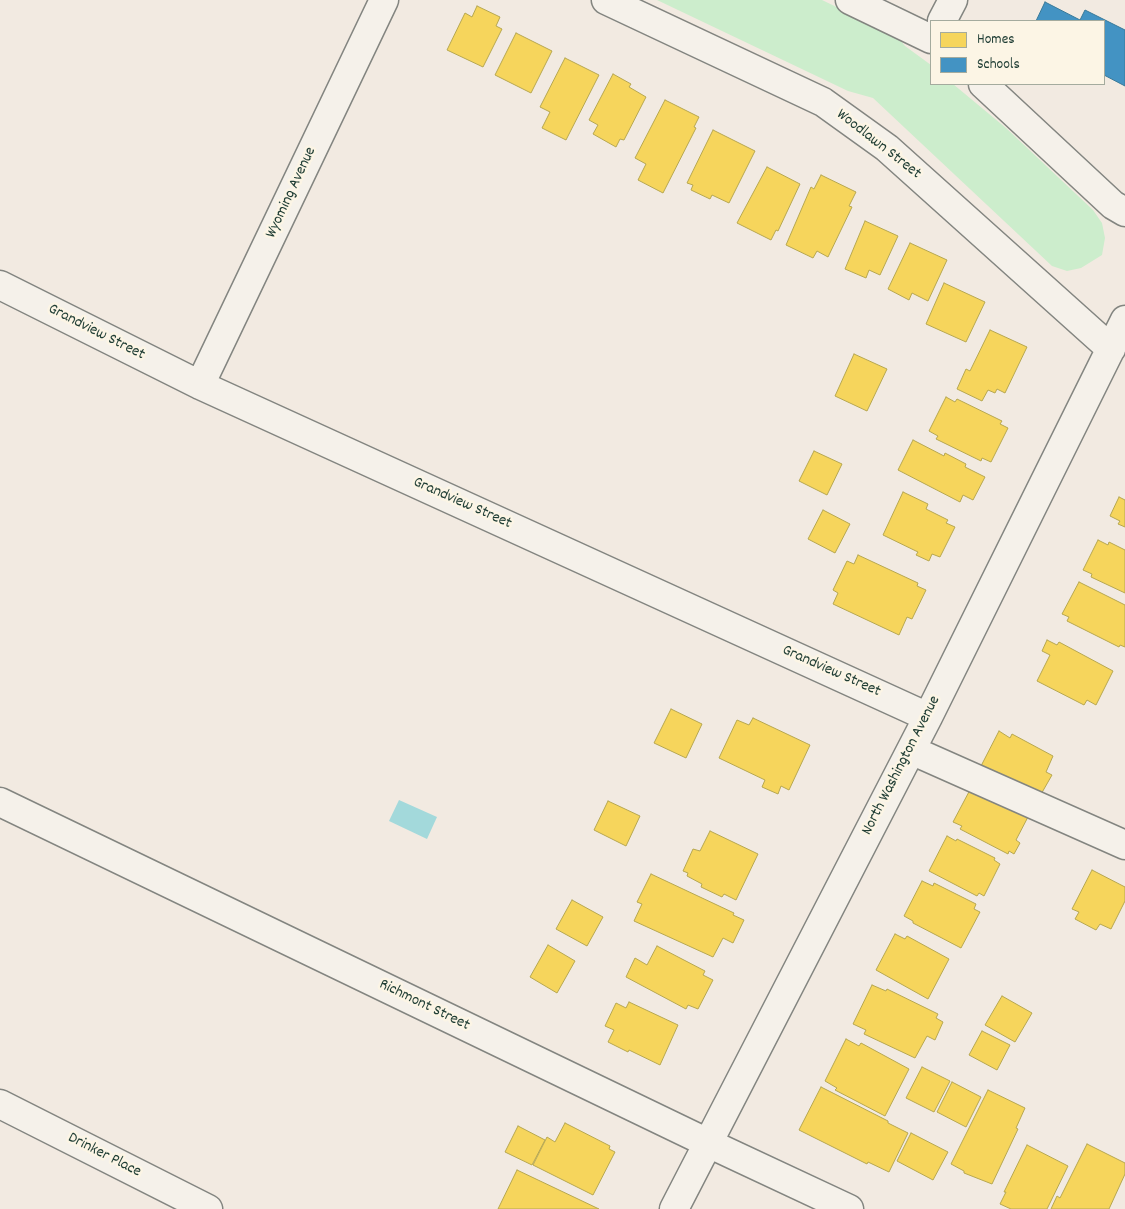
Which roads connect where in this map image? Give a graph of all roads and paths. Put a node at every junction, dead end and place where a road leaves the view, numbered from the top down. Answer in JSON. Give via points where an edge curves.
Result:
{"nodes":[{"id":1,"x":384,"y":0,"type":"edge"},
{"id":2,"x":606,"y":0,"type":"edge"},
{"id":3,"x":850,"y":0,"type":"edge"},
{"id":4,"x":953,"y":0,"type":"edge"},
{"id":5,"x":943,"y":20,"type":"edge"},
{"id":6,"x":930,"y":39,"type":"edge"},
{"id":7,"x":984,"y":85,"type":"edge"},
{"id":8,"x":1125,"y":212,"type":"edge"},
{"id":9,"x":0,"y":285,"type":"edge"},
{"id":10,"x":1125,"y":321,"type":"edge"},
{"id":11,"x":1111,"y":349,"type":"junction"},
{"id":12,"x":200,"y":385,"type":"junction"},
{"id":13,"x":928,"y":716,"type":"junction"},
{"id":14,"x":911,"y":750,"type":"junction"},
{"id":15,"x":0,"y":802,"type":"edge"},
{"id":16,"x":1125,"y":845,"type":"edge"},
{"id":17,"x":0,"y":1104,"type":"edge"},
{"id":18,"x":708,"y":1143,"type":"junction"},
{"id":19,"x":208,"y":1209,"type":"edge"},
{"id":20,"x":674,"y":1209,"type":"edge"},
{"id":21,"x":849,"y":1209,"type":"edge"}],
"edges":[{"from":1,"to":12,"type":"street","name":"Wyoming Avenue"},
{"from":2,"to":11,"type":"street","name":"Woodlawn Street","via":[[823,102],[887,148]]},
{"from":3,"to":6,"type":"street"},
{"from":4,"to":5,"type":"street"},
{"from":7,"to":8,"type":"street","via":[[1113,205]]},
{"from":9,"to":12,"type":"street","name":"Grandview Street"},
{"from":10,"to":11,"type":"street","name":"North Washington Avenue"},
{"from":11,"to":13,"type":"street","name":"North Washington Avenue"},
{"from":12,"to":13,"type":"street","name":"Grandview Street"},
{"from":13,"to":14,"type":"street","name":"North Washington Avenue"},
{"from":14,"to":16,"type":"street"},
{"from":14,"to":18,"type":"street","name":"North Washington Avenue"},
{"from":15,"to":18,"type":"street","name":"Richmont Street"},
{"from":17,"to":19,"type":"street","name":"Drinker Place"},
{"from":18,"to":20,"type":"street","name":"North Washington Avenue"},
{"from":18,"to":21,"type":"street","name":"Richmont Street"}]}
